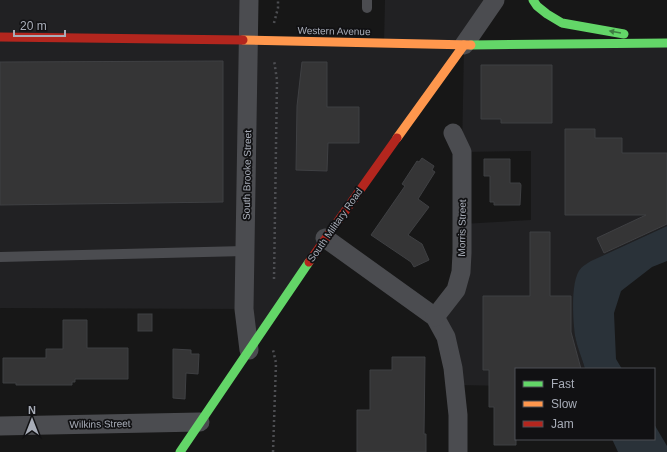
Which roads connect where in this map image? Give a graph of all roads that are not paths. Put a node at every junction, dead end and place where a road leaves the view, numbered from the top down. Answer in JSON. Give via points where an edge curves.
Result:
{"nodes":[{"id":1,"x":249,"y":0,"type":"edge"},
{"id":2,"x":495,"y":0,"type":"edge"},
{"id":3,"x":533,"y":0,"type":"edge"},
{"id":4,"x":0,"y":37,"type":"edge"},
{"id":5,"x":249,"y":41,"type":"junction"},
{"id":6,"x":667,"y":42,"type":"edge"},
{"id":7,"x":464,"y":45,"type":"junction"},
{"id":8,"x":453,"y":133,"type":"dead end"},
{"id":9,"x":325,"y":238,"type":"junction"},
{"id":10,"x":245,"y":250,"type":"junction"},
{"id":11,"x":0,"y":257,"type":"edge"},
{"id":12,"x":435,"y":317,"type":"junction"},
{"id":13,"x":249,"y":350,"type":"junction"},
{"id":14,"x":200,"y":422,"type":"junction"},
{"id":15,"x":0,"y":426,"type":"edge"},
{"id":16,"x":180,"y":452,"type":"edge"},
{"id":17,"x":458,"y":452,"type":"edge"}],
"edges":[{"from":1,"to":5,"type":"street","name":"South Brooke Street"},
{"from":2,"to":7,"type":"street","name":"South Military Road"},
{"from":6,"to":3,"type":"main road","one_way":true,"via":[[562,23],[546,14]]},
{"from":4,"to":5,"type":"main road","name":"Western Avenue"},
{"from":5,"to":7,"type":"main road","name":"Western Avenue"},
{"from":5,"to":10,"type":"street","name":"South Brooke Street"},
{"from":6,"to":7,"type":"main road","name":"Western Avenue"},
{"from":7,"to":9,"type":"main road","name":"South Military Road"},
{"from":8,"to":12,"type":"street","name":"Morris Street","via":[[462,152],[462,253],[456,290]]},
{"from":9,"to":12,"type":"street"},
{"from":9,"to":13,"type":"main road","name":"South Military Road"},
{"from":10,"to":11,"type":"lane"},
{"from":10,"to":13,"type":"street","name":"South Brooke Street","via":[[244,309]]},
{"from":12,"to":17,"type":"street","via":[[446,337],[453,368]]},
{"from":13,"to":14,"type":"main road","name":"South Military Road"},
{"from":14,"to":15,"type":"street","name":"Wilkins Street"},
{"from":14,"to":16,"type":"main road","name":"South Military Road"}]}
